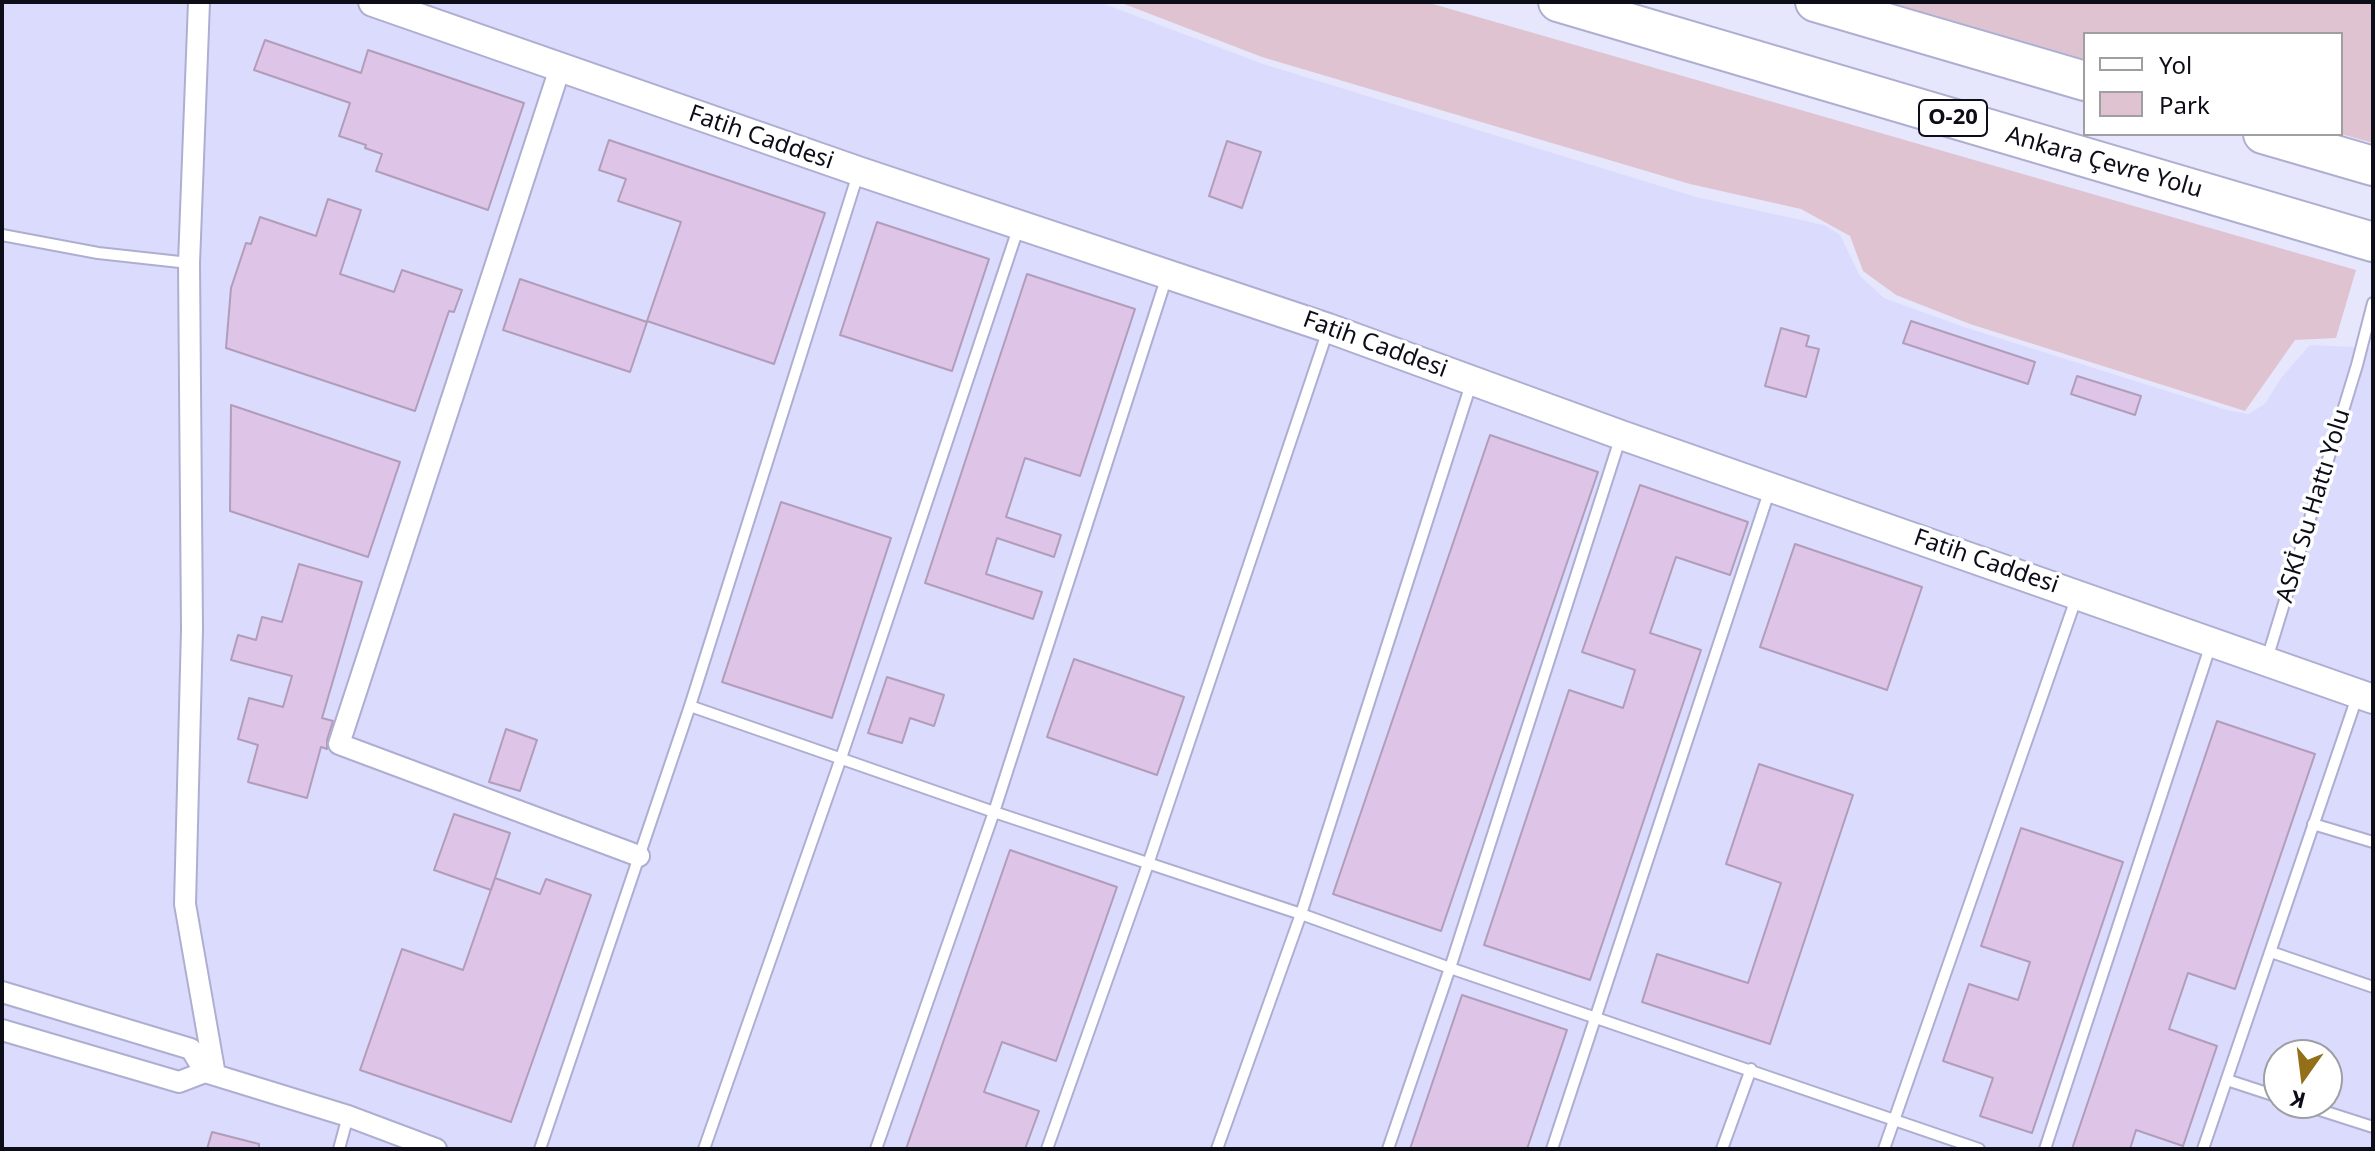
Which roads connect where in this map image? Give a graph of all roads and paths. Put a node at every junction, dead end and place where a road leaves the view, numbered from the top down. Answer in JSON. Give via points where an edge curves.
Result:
{"nodes":[{"id":1,"x":199,"y":2,"type":"edge"},
{"id":2,"x":373,"y":2,"type":"edge"},
{"id":3,"x":1558,"y":2,"type":"edge"},
{"id":4,"x":1815,"y":2,"type":"edge"},
{"id":5,"x":560,"y":68,"type":"junction"},
{"id":6,"x":2083,"y":80,"type":"edge"},
{"id":7,"x":2270,"y":136,"type":"edge"},
{"id":8,"x":2370,"y":166,"type":"edge"},
{"id":9,"x":858,"y":171,"type":"junction"},
{"id":10,"x":1020,"y":224,"type":"junction"},
{"id":11,"x":2,"y":235,"type":"edge"},
{"id":12,"x":2360,"y":238,"type":"edge"},
{"id":13,"x":189,"y":263,"type":"junction"},
{"id":14,"x":1168,"y":274,"type":"junction"},
{"id":15,"x":2373,"y":303,"type":"edge"},
{"id":16,"x":1328,"y":328,"type":"junction"},
{"id":17,"x":1472,"y":380,"type":"junction"},
{"id":18,"x":1621,"y":435,"type":"junction"},
{"id":19,"x":1770,"y":487,"type":"junction"},
{"id":20,"x":2078,"y":594,"type":"junction"},
{"id":21,"x":2212,"y":642,"type":"junction"},
{"id":22,"x":2266,"y":661,"type":"junction"},
{"id":23,"x":2366,"y":696,"type":"edge"},
{"id":24,"x":690,"y":706,"type":"junction"},
{"id":25,"x":841,"y":758,"type":"junction"},
{"id":26,"x":994,"y":812,"type":"junction"},
{"id":27,"x":2313,"y":824,"type":"junction"},
{"id":28,"x":2373,"y":842,"type":"edge"},
{"id":29,"x":639,"y":856,"type":"junction"},
{"id":30,"x":1148,"y":864,"type":"junction"},
{"id":31,"x":1301,"y":914,"type":"junction"},
{"id":32,"x":2271,"y":952,"type":"junction"},
{"id":33,"x":1450,"y":968,"type":"junction"},
{"id":34,"x":2373,"y":987,"type":"edge"},
{"id":35,"x":2,"y":992,"type":"edge"},
{"id":36,"x":1596,"y":1017,"type":"junction"},
{"id":37,"x":2,"y":1030,"type":"edge"},
{"id":38,"x":1751,"y":1069,"type":"junction"},
{"id":39,"x":210,"y":1074,"type":"junction"},
{"id":40,"x":2227,"y":1080,"type":"junction"},
{"id":41,"x":2263,"y":1092,"type":"edge"},
{"id":42,"x":348,"y":1116,"type":"junction"},
{"id":43,"x":2343,"y":1117,"type":"edge"},
{"id":44,"x":1894,"y":1119,"type":"junction"},
{"id":45,"x":2373,"y":1127,"type":"edge"},
{"id":46,"x":339,"y":1149,"type":"edge"},
{"id":47,"x":436,"y":1149,"type":"edge"},
{"id":48,"x":540,"y":1149,"type":"edge"},
{"id":49,"x":704,"y":1149,"type":"edge"},
{"id":50,"x":876,"y":1149,"type":"edge"},
{"id":51,"x":1047,"y":1149,"type":"edge"},
{"id":52,"x":1217,"y":1149,"type":"edge"},
{"id":53,"x":1388,"y":1149,"type":"edge"},
{"id":54,"x":1552,"y":1149,"type":"edge"},
{"id":55,"x":1722,"y":1149,"type":"edge"},
{"id":56,"x":1884,"y":1149,"type":"edge"},
{"id":57,"x":1979,"y":1149,"type":"edge"},
{"id":58,"x":2045,"y":1149,"type":"edge"},
{"id":59,"x":2203,"y":1149,"type":"edge"}],
"edges":[{"from":1,"to":13,"type":"street"},
{"from":2,"to":5,"type":"street","name":"Fatih Caddesi"},
{"from":3,"to":12,"type":"highway","name":"Ankara Çevre Yolu","number":"O-20"},
{"from":4,"to":6,"type":"highway"},
{"from":5,"to":9,"type":"street","name":"Fatih Caddesi"},
{"from":5,"to":29,"type":"street","via":[[339,744]]},
{"from":7,"to":8,"type":"highway"},
{"from":9,"to":10,"type":"street","name":"Fatih Caddesi"},
{"from":9,"to":24,"type":"lane"},
{"from":10,"to":14,"type":"street","name":"Fatih Caddesi"},
{"from":10,"to":25,"type":"lane"},
{"from":11,"to":13,"type":"lane"},
{"from":13,"to":39,"type":"street","via":[[192,629],[185,904]]},
{"from":14,"to":16,"type":"street","name":"Fatih Caddesi"},
{"from":14,"to":26,"type":"lane"},
{"from":15,"to":22,"type":"lane","name":"ASKİ Su Hattı Yolu"},
{"from":16,"to":17,"type":"street","name":"Fatih Caddesi"},
{"from":16,"to":30,"type":"lane"},
{"from":17,"to":18,"type":"street","name":"Fatih Caddesi"},
{"from":17,"to":31,"type":"lane"},
{"from":18,"to":19,"type":"street","name":"Fatih Caddesi"},
{"from":18,"to":33,"type":"lane"},
{"from":19,"to":20,"type":"street","name":"Fatih Caddesi"},
{"from":19,"to":36,"type":"lane"},
{"from":20,"to":21,"type":"street","name":"Fatih Caddesi"},
{"from":20,"to":44,"type":"lane"},
{"from":21,"to":22,"type":"street","name":"Fatih Caddesi"},
{"from":21,"to":58,"type":"lane"},
{"from":22,"to":23,"type":"street","name":"Fatih Caddesi"},
{"from":23,"to":27,"type":"lane"},
{"from":24,"to":25,"type":"lane"},
{"from":24,"to":29,"type":"lane"},
{"from":25,"to":26,"type":"lane"},
{"from":25,"to":49,"type":"lane"},
{"from":26,"to":30,"type":"lane"},
{"from":26,"to":50,"type":"lane"},
{"from":27,"to":28,"type":"lane"},
{"from":27,"to":32,"type":"lane"},
{"from":29,"to":48,"type":"lane"},
{"from":30,"to":31,"type":"lane"},
{"from":30,"to":51,"type":"lane"},
{"from":31,"to":33,"type":"lane"},
{"from":31,"to":52,"type":"lane"},
{"from":32,"to":34,"type":"lane"},
{"from":32,"to":40,"type":"lane"},
{"from":33,"to":36,"type":"lane"},
{"from":33,"to":53,"type":"lane"},
{"from":35,"to":39,"type":"street","via":[[191,1049]]},
{"from":36,"to":38,"type":"lane"},
{"from":36,"to":54,"type":"lane"},
{"from":37,"to":39,"type":"street","via":[[179,1082]]},
{"from":38,"to":44,"type":"lane"},
{"from":38,"to":55,"type":"lane"},
{"from":39,"to":42,"type":"street"},
{"from":40,"to":41,"type":"lane"},
{"from":40,"to":59,"type":"lane"},
{"from":42,"to":46,"type":"lane"},
{"from":42,"to":47,"type":"street"},
{"from":43,"to":45,"type":"lane"},
{"from":44,"to":56,"type":"lane"},
{"from":44,"to":57,"type":"lane"}]}
